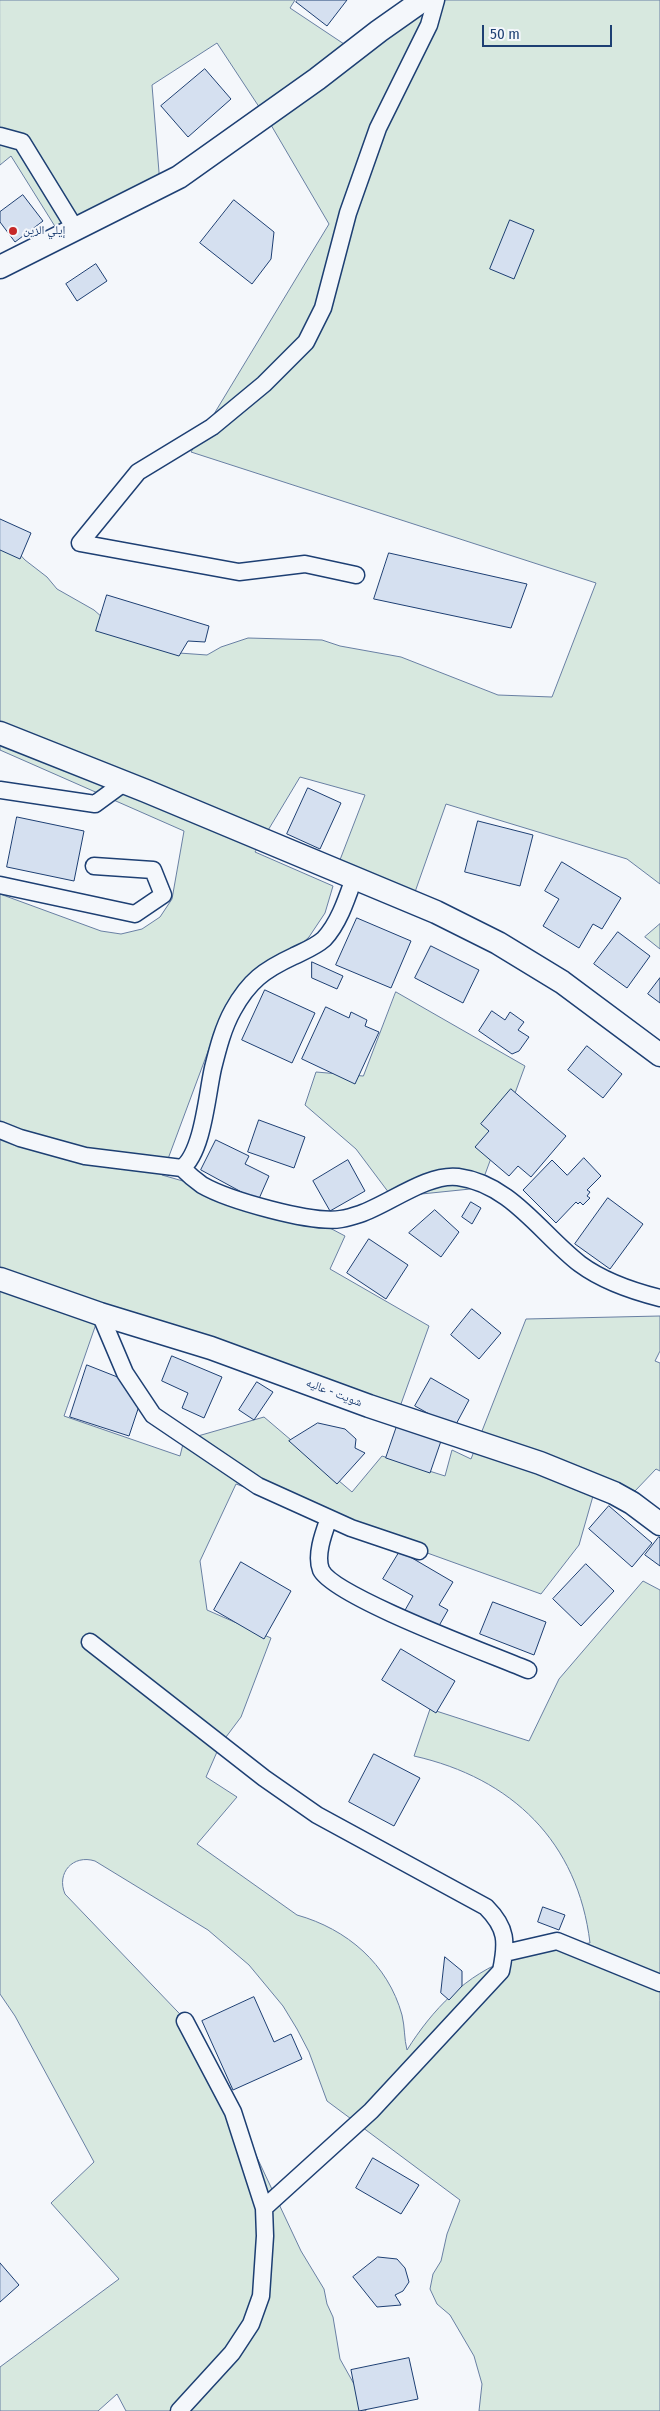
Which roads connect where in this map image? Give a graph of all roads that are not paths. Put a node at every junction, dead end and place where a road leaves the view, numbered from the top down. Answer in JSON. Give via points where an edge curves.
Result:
{"nodes":[{"id":1,"x":424,"y":0,"type":"edge"},
{"id":2,"x":436,"y":0,"type":"edge"},
{"id":3,"x":0,"y":136,"type":"edge"},
{"id":4,"x":76,"y":230,"type":"junction"},
{"id":5,"x":0,"y":267,"type":"edge"},
{"id":6,"x":356,"y":575,"type":"dead end"},
{"id":7,"x":0,"y":733,"type":"edge"},
{"id":8,"x":125,"y":782,"type":"junction"},
{"id":9,"x":0,"y":790,"type":"edge"},
{"id":10,"x":94,"y":866,"type":"dead end"},
{"id":11,"x":354,"y":878,"type":"junction"},
{"id":12,"x":0,"y":885,"type":"edge"},
{"id":13,"x":660,"y":1055,"type":"edge"},
{"id":14,"x":0,"y":1130,"type":"edge"},
{"id":15,"x":182,"y":1168,"type":"junction"},
{"id":16,"x":0,"y":1279,"type":"edge"},
{"id":17,"x":660,"y":1298,"type":"edge"},
{"id":18,"x":100,"y":1314,"type":"junction"},
{"id":19,"x":329,"y":1518,"type":"junction"},
{"id":20,"x":660,"y":1524,"type":"edge"},
{"id":21,"x":419,"y":1551,"type":"dead end"},
{"id":22,"x":90,"y":1642,"type":"dead end"},
{"id":23,"x":528,"y":1670,"type":"dead end"},
{"id":24,"x":505,"y":1953,"type":"junction"},
{"id":25,"x":660,"y":1983,"type":"edge"},
{"id":26,"x":185,"y":2021,"type":"dead end"},
{"id":27,"x":264,"y":2208,"type":"junction"},
{"id":28,"x":184,"y":2409,"type":"edge"}],
"edges":[{"from":1,"to":4,"type":"main road","via":[[179,176]]},
{"from":2,"to":6,"type":"street","via":[[429,25],[378,128],[348,213],[323,308],[306,342],[264,384],[212,427],[138,472],[80,543],[239,572],[305,564]]},
{"from":3,"to":4,"type":"street","via":[[22,142]]},
{"from":4,"to":5,"type":"main road"},
{"from":7,"to":8,"type":"main road"},
{"from":8,"to":9,"type":"street","via":[[95,804]]},
{"from":8,"to":11,"type":"main road"},
{"from":10,"to":12,"type":"street","via":[[153,870],[163,895],[135,914]]},
{"from":11,"to":13,"type":"main road","via":[[436,912],[498,943],[562,982]]},
{"from":11,"to":15,"type":"street","via":[[335,922],[323,939],[256,977],[242,996],[221,1038],[196,1150]]},
{"from":14,"to":15,"type":"street","via":[[85,1156]]},
{"from":15,"to":17,"type":"street","via":[[202,1185],[223,1194],[319,1219],[340,1219],[360,1213],[437,1179],[457,1177],[479,1182],[533,1218],[558,1246],[582,1265],[612,1282]]},
{"from":16,"to":18,"type":"main road","name":"شويت - عاليه"},
{"from":18,"to":19,"type":"street","via":[[125,1373],[153,1415],[258,1486]]},
{"from":18,"to":20,"type":"main road","name":"شويت - عاليه","via":[[211,1348],[369,1406],[540,1462],[614,1493]]},
{"from":19,"to":21,"type":"street"},
{"from":19,"to":23,"type":"street","via":[[320,1554],[321,1570],[346,1592]]},
{"from":22,"to":24,"type":"street","via":[[264,1778],[317,1815],[486,1907],[504,1933]]},
{"from":24,"to":25,"type":"street","via":[[557,1941]]},
{"from":24,"to":27,"type":"street","via":[[501,1971],[371,2111]]},
{"from":26,"to":27,"type":"street","via":[[233,2112]]},
{"from":27,"to":28,"type":"street","via":[[261,2296],[251,2324],[232,2353]]}]}
